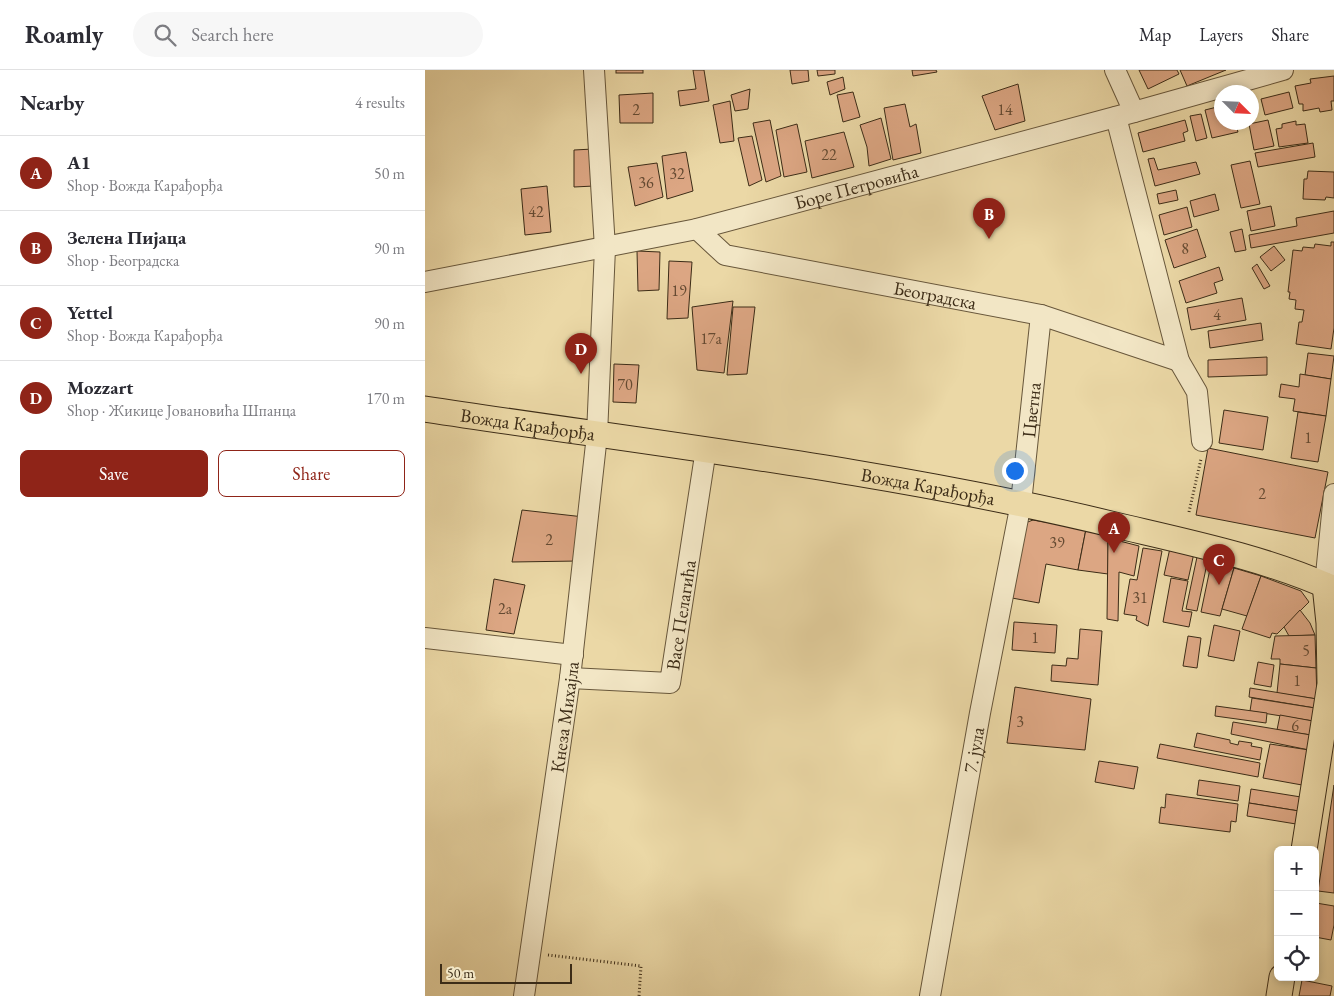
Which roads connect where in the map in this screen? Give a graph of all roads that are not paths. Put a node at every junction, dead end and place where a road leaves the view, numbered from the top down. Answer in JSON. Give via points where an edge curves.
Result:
{"nodes":[{"id":1,"x":594,"y":70,"type":"edge"},
{"id":2,"x":1115,"y":70,"type":"edge"},
{"id":3,"x":1283,"y":70,"type":"edge"},
{"id":4,"x":1125,"y":114,"type":"junction"},
{"id":5,"x":697,"y":229,"type":"junction"},
{"id":6,"x":605,"y":248,"type":"junction"},
{"id":7,"x":425,"y":282,"type":"edge"},
{"id":8,"x":1041,"y":316,"type":"junction"},
{"id":9,"x":1179,"y":361,"type":"junction"},
{"id":10,"x":425,"y":409,"type":"edge"},
{"id":11,"x":597,"y":435,"type":"junction"},
{"id":12,"x":1202,"y":441,"type":"road end"},
{"id":13,"x":706,"y":449,"type":"junction"},
{"id":14,"x":1334,"y":494,"type":"edge"},
{"id":15,"x":1021,"y":504,"type":"junction"},
{"id":16,"x":1329,"y":587,"type":"edge"},
{"id":17,"x":1331,"y":622,"type":"edge"},
{"id":18,"x":425,"y":638,"type":"edge"},
{"id":19,"x":573,"y":655,"type":"junction"},
{"id":20,"x":570,"y":678,"type":"junction"},
{"id":21,"x":1332,"y":684,"type":"edge"},
{"id":22,"x":1305,"y":846,"type":"edge"},
{"id":23,"x":1281,"y":981,"type":"edge"},
{"id":24,"x":524,"y":996,"type":"edge"},
{"id":25,"x":930,"y":996,"type":"edge"},
{"id":26,"x":1279,"y":996,"type":"edge"}],
"edges":[{"from":1,"to":6,"type":"street","name":"Кнеза Михајла"},
{"from":2,"to":4,"type":"street"},
{"from":3,"to":4,"type":"street","name":"Боре Петровића"},
{"from":4,"to":5,"type":"street","name":"Боре Петровића"},
{"from":4,"to":9,"type":"street"},
{"from":5,"to":6,"type":"street","name":"Боре Петровића"},
{"from":5,"to":8,"type":"street","name":"Београдска","via":[[725,255]]},
{"from":6,"to":7,"type":"street","name":"Боре Петровића"},
{"from":6,"to":11,"type":"street","name":"Кнеза Михајла"},
{"from":8,"to":9,"type":"street","name":"Београдска"},
{"from":8,"to":15,"type":"street","name":"Цветна"},
{"from":9,"to":12,"type":"street","via":[[1197,392]]},
{"from":10,"to":11,"type":"main road","name":"Вожда Карађорђа"},
{"from":11,"to":13,"type":"main road","name":"Вожда Карађорђа"},
{"from":11,"to":19,"type":"street","name":"Кнеза Михајла"},
{"from":13,"to":15,"type":"main road","name":"Вожда Карађорђа"},
{"from":13,"to":20,"type":"street","name":"Васе Пелагића","via":[[670,683]]},
{"from":14,"to":16,"type":"street"},
{"from":15,"to":16,"type":"main road","name":"Вожда Карађорђа","via":[[1272,566]]},
{"from":15,"to":25,"type":"street","name":"7. јула"},
{"from":16,"to":17,"type":"main road"},
{"from":17,"to":21,"type":"main road"},
{"from":18,"to":19,"type":"street"},
{"from":19,"to":20,"type":"street","name":"Кнеза Михајла"},
{"from":20,"to":24,"type":"street","name":"Кнеза Михајла"},
{"from":21,"to":22,"type":"main road"},
{"from":23,"to":26,"type":"main road"}]}
